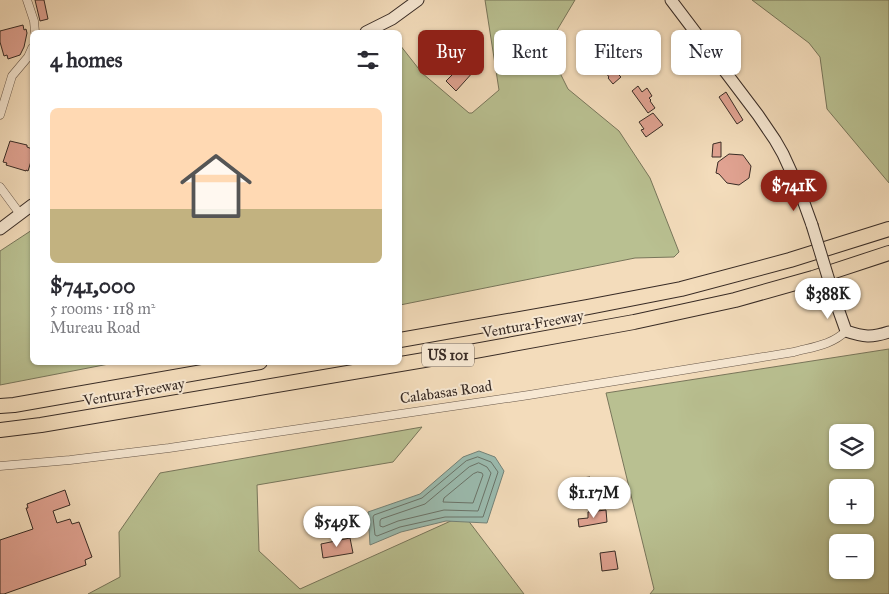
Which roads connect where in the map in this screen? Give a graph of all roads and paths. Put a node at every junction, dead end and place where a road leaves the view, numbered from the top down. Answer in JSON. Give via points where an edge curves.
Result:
{"nodes":[{"id":1,"x":27,"y":0,"type":"edge"},
{"id":2,"x":418,"y":0,"type":"edge"},
{"id":3,"x":670,"y":0,"type":"edge"},
{"id":4,"x":35,"y":30,"type":"edge"},
{"id":5,"x":370,"y":30,"type":"edge"},
{"id":6,"x":30,"y":52,"type":"edge"},
{"id":7,"x":0,"y":116,"type":"edge"},
{"id":8,"x":0,"y":187,"type":"edge"},
{"id":9,"x":30,"y":206,"type":"edge"},
{"id":10,"x":20,"y":214,"type":"junction"},
{"id":11,"x":0,"y":229,"type":"edge"},
{"id":12,"x":889,"y":229,"type":"edge"},
{"id":13,"x":889,"y":253,"type":"edge"},
{"id":14,"x":846,"y":331,"type":"junction"},
{"id":15,"x":889,"y":332,"type":"edge"},
{"id":16,"x":402,"y":340,"type":"edge"},
{"id":17,"x":402,"y":363,"type":"edge"},
{"id":18,"x":243,"y":365,"type":"edge"},
{"id":19,"x":393,"y":365,"type":"edge"},
{"id":20,"x":0,"y":406,"type":"edge"},
{"id":21,"x":0,"y":430,"type":"edge"},
{"id":22,"x":0,"y":466,"type":"edge"}],
"edges":[{"from":1,"to":4,"type":"street"},
{"from":2,"to":5,"type":"main road"},
{"from":3,"to":14,"type":"main road","bridge":true,"via":[[758,115],[783,154],[812,225]]},
{"from":6,"to":7,"type":"street","via":[[12,76]]},
{"from":8,"to":10,"type":"street"},
{"from":9,"to":10,"type":"main road"},
{"from":10,"to":11,"type":"main road"},
{"from":12,"to":16,"type":"highway","name":"Ventura Freeway","number":"US 101","via":[[681,289]]},
{"from":13,"to":17,"type":"highway","name":"Ventura Freeway","number":"US 101","via":[[735,300],[634,322]]},
{"from":14,"to":15,"type":"main road","via":[[865,337]]},
{"from":14,"to":22,"type":"street","name":"Calabasas Road","via":[[833,341],[794,352],[548,392],[169,448]]},
{"from":18,"to":20,"type":"highway","name":"Ventura Freeway"},
{"from":19,"to":21,"type":"highway","name":"Ventura Freeway","number":"US 101"}]}
